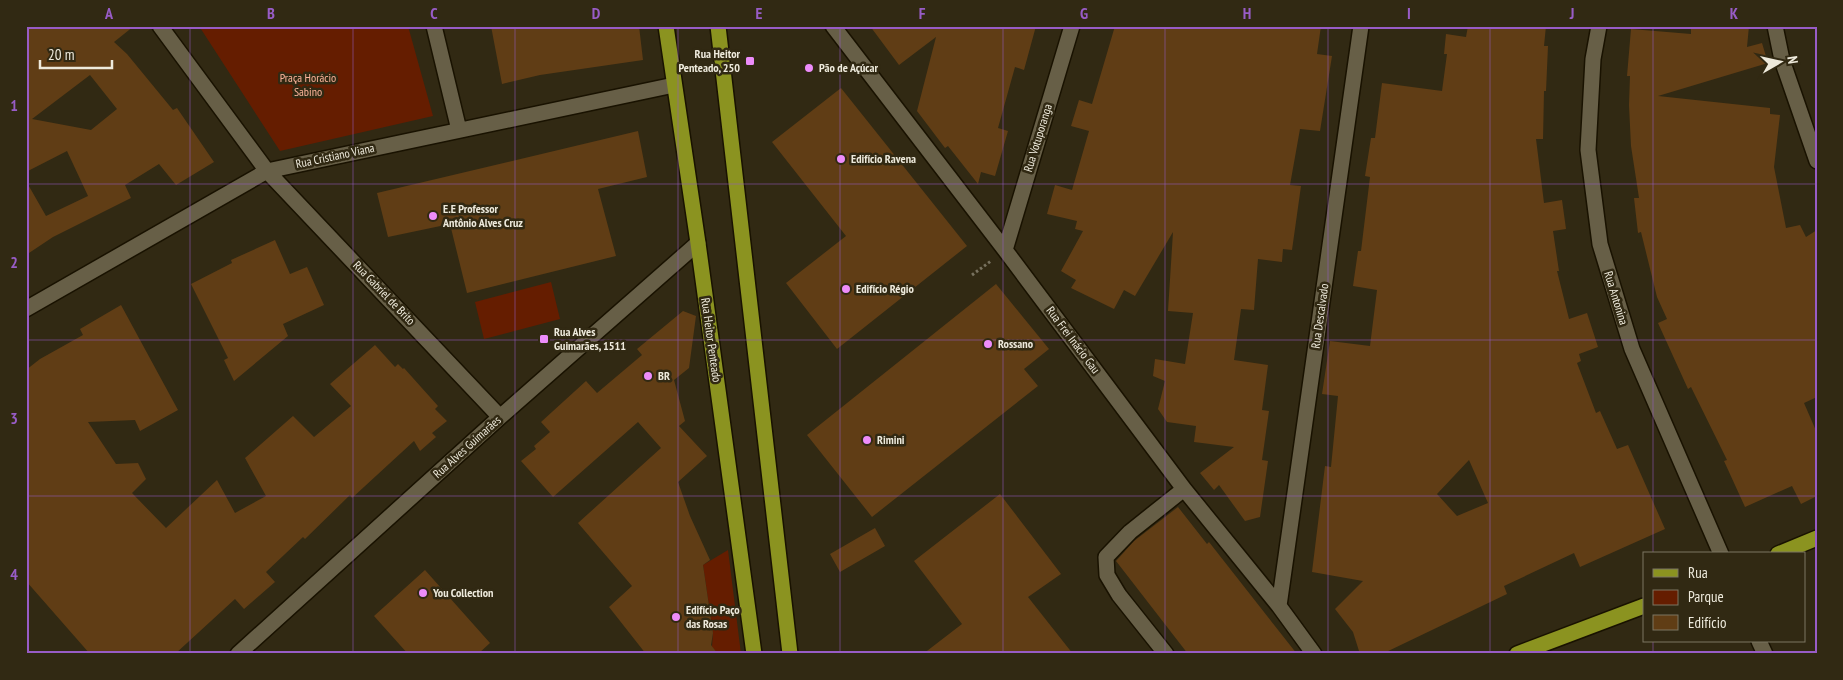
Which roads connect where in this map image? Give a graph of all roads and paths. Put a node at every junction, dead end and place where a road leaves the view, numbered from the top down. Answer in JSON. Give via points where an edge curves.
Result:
{"nodes":[{"id":1,"x":160,"y":26,"type":"edge"},
{"id":2,"x":434,"y":26,"type":"edge"},
{"id":3,"x":666,"y":26,"type":"edge"},
{"id":4,"x":718,"y":26,"type":"edge"},
{"id":5,"x":833,"y":26,"type":"edge"},
{"id":6,"x":1072,"y":26,"type":"edge"},
{"id":7,"x":1361,"y":26,"type":"edge"},
{"id":8,"x":1599,"y":26,"type":"edge"},
{"id":9,"x":1775,"y":26,"type":"edge"},
{"id":10,"x":674,"y":85,"type":"junction"},
{"id":11,"x":459,"y":130,"type":"junction"},
{"id":12,"x":1817,"y":161,"type":"edge"},
{"id":13,"x":268,"y":171,"type":"junction"},
{"id":14,"x":698,"y":242,"type":"junction"},
{"id":15,"x":1005,"y":250,"type":"junction"},
{"id":16,"x":26,"y":309,"type":"edge"},
{"id":17,"x":500,"y":417,"type":"junction"},
{"id":18,"x":1184,"y":490,"type":"junction"},
{"id":19,"x":1817,"y":538,"type":"edge"},
{"id":20,"x":1720,"y":552,"type":"edge"},
{"id":21,"x":1783,"y":552,"type":"edge"},
{"id":22,"x":1279,"y":606,"type":"junction"},
{"id":23,"x":1643,"y":606,"type":"edge"},
{"id":24,"x":1759,"y":642,"type":"edge"},
{"id":25,"x":238,"y":654,"type":"edge"},
{"id":26,"x":754,"y":654,"type":"edge"},
{"id":27,"x":790,"y":654,"type":"edge"},
{"id":28,"x":1166,"y":654,"type":"edge"},
{"id":29,"x":1314,"y":654,"type":"edge"},
{"id":30,"x":1517,"y":654,"type":"edge"},
{"id":31,"x":1765,"y":654,"type":"edge"}],
"edges":[{"from":1,"to":13,"type":"street"},
{"from":2,"to":11,"type":"street"},
{"from":3,"to":10,"type":"main road","name":"Rua Heitor Penteado"},
{"from":4,"to":27,"type":"main road"},
{"from":5,"to":15,"type":"street","name":"Rua Frei Inácio Gau"},
{"from":6,"to":15,"type":"street","name":"Rua Votuporanga"},
{"from":7,"to":22,"type":"street","name":"Rua Descalvado"},
{"from":8,"to":20,"type":"street","name":"Rua Antonina","via":[[1593,59],[1588,150],[1600,244],[1632,350]]},
{"from":9,"to":12,"type":"street","via":[[1782,60]]},
{"from":10,"to":11,"type":"street","name":"Rua Cristiano Viana"},
{"from":10,"to":14,"type":"main road","name":"Rua Heitor Penteado"},
{"from":11,"to":13,"type":"street","name":"Rua Cristiano Viana"},
{"from":13,"to":16,"type":"street","name":"Rua Cristiano Viana"},
{"from":13,"to":17,"type":"street","name":"Rua Gabriel de Brito"},
{"from":14,"to":17,"type":"street","name":"Rua Alves Guimarães"},
{"from":14,"to":26,"type":"main road","name":"Rua Heitor Penteado"},
{"from":15,"to":18,"type":"street","name":"Rua Frei Inácio Gau"},
{"from":17,"to":25,"type":"street","name":"Rua Alves Guimarães"},
{"from":18,"to":22,"type":"street","name":"Rua Frei Inácio Gau"},
{"from":18,"to":28,"type":"street","via":[[1130,532],[1106,558],[1107,574],[1119,595]]},
{"from":19,"to":21,"type":"main road"},
{"from":22,"to":29,"type":"street","name":"Rua Frei Inácio Gau"},
{"from":23,"to":30,"type":"main road"},
{"from":24,"to":31,"type":"street"}]}
